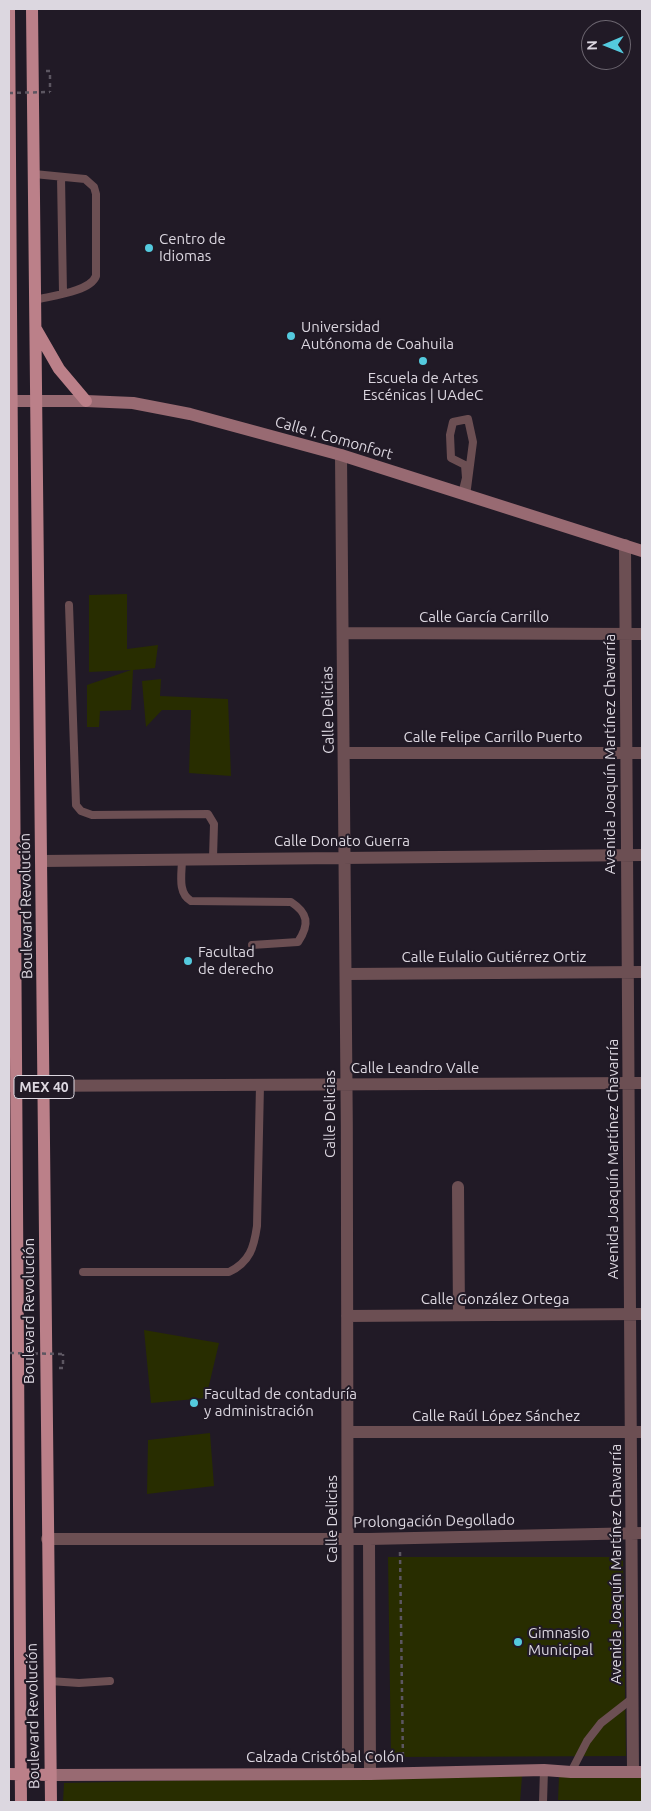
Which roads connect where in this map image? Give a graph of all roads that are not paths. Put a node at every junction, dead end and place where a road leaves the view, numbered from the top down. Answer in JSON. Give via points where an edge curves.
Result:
{"nodes":[{"id":1,"x":9,"y":9,"type":"edge"},
{"id":2,"x":32,"y":9,"type":"edge"},
{"id":3,"x":34,"y":174,"type":"junction"},
{"id":4,"x":61,"y":178,"type":"junction"},
{"id":5,"x":63,"y":293,"type":"junction"},
{"id":6,"x":35,"y":300,"type":"junction"},
{"id":7,"x":35,"y":328,"type":"junction"},
{"id":8,"x":36,"y":400,"type":"junction"},
{"id":9,"x":10,"y":401,"type":"edge"},
{"id":10,"x":86,"y":401,"type":"junction"},
{"id":11,"x":341,"y":455,"type":"junction"},
{"id":12,"x":464,"y":495,"type":"junction"},
{"id":13,"x":625,"y":546,"type":"junction"},
{"id":14,"x":642,"y":550,"type":"edge"},
{"id":15,"x":69,"y":604,"type":"dead end"},
{"id":16,"x":11,"y":627,"type":"edge"},
{"id":17,"x":343,"y":633,"type":"junction"},
{"id":18,"x":625,"y":634,"type":"junction"},
{"id":19,"x":642,"y":634,"type":"edge"},
{"id":20,"x":344,"y":753,"type":"junction"},
{"id":21,"x":626,"y":753,"type":"junction"},
{"id":22,"x":642,"y":753,"type":"edge"},
{"id":23,"x":627,"y":855,"type":"junction"},
{"id":24,"x":642,"y":855,"type":"edge"},
{"id":25,"x":214,"y":858,"type":"junction"},
{"id":26,"x":346,"y":858,"type":"junction"},
{"id":27,"x":182,"y":859,"type":"junction"},
{"id":28,"x":12,"y":861,"type":"edge"},
{"id":29,"x":41,"y":861,"type":"junction"},
{"id":30,"x":252,"y":945,"type":"dead end"},
{"id":31,"x":628,"y":972,"type":"junction"},
{"id":32,"x":642,"y":972,"type":"edge"},
{"id":33,"x":347,"y":974,"type":"junction"},
{"id":34,"x":629,"y":1083,"type":"junction"},
{"id":35,"x":642,"y":1083,"type":"edge"},
{"id":36,"x":260,"y":1085,"type":"junction"},
{"id":37,"x":346,"y":1085,"type":"junction"},
{"id":38,"x":13,"y":1086,"type":"edge"},
{"id":39,"x":44,"y":1086,"type":"junction"},
{"id":40,"x":458,"y":1187,"type":"dead end"},
{"id":41,"x":636,"y":1197,"type":"edge"},
{"id":42,"x":83,"y":1272,"type":"dead end"},
{"id":43,"x":636,"y":1314,"type":"edge"},
{"id":44,"x":459,"y":1315,"type":"junction"},
{"id":45,"x":347,"y":1316,"type":"junction"},
{"id":46,"x":14,"y":1322,"type":"edge"},
{"id":47,"x":349,"y":1432,"type":"junction"},
{"id":48,"x":637,"y":1432,"type":"edge"},
{"id":49,"x":637,"y":1533,"type":"edge"},
{"id":50,"x":47,"y":1539,"type":"junction"},
{"id":51,"x":349,"y":1539,"type":"junction"},
{"id":52,"x":369,"y":1539,"type":"junction"},
{"id":53,"x":49,"y":1681,"type":"junction"},
{"id":54,"x":110,"y":1681,"type":"dead end"},
{"id":55,"x":633,"y":1698,"type":"junction"},
{"id":56,"x":544,"y":1770,"type":"junction"},
{"id":57,"x":571,"y":1772,"type":"junction"},
{"id":58,"x":638,"y":1772,"type":"edge"},
{"id":59,"x":15,"y":1774,"type":"edge"},
{"id":60,"x":348,"y":1774,"type":"junction"},
{"id":61,"x":370,"y":1774,"type":"junction"},
{"id":62,"x":50,"y":1775,"type":"junction"},
{"id":63,"x":21,"y":1802,"type":"edge"},
{"id":64,"x":51,"y":1802,"type":"edge"},
{"id":65,"x":542,"y":1802,"type":"edge"}],
"edges":[{"from":1,"to":9,"type":"main road","number":"MEX 40"},
{"from":2,"to":3,"type":"main road","name":"Boulevard Revolución","number":"MEX 40"},
{"from":3,"to":4,"type":"lane"},
{"from":3,"to":6,"type":"main road","name":"Boulevard Revolución","number":"MEX 40"},
{"from":4,"to":5,"type":"lane"},
{"from":4,"to":5,"type":"lane","via":[[85,179],[94,187],[96,194],[96,276],[91,284]]},
{"from":5,"to":6,"type":"lane"},
{"from":6,"to":7,"type":"main road","name":"Boulevard Revolución","number":"MEX 40"},
{"from":7,"to":8,"type":"main road","name":"Boulevard Revolución","number":"MEX 40"},
{"from":7,"to":10,"type":"main road","via":[[59,369]]},
{"from":8,"to":9,"type":"main road","name":"Calle I. Comonfort"},
{"from":8,"to":10,"type":"main road","name":"Calle I. Comonfort"},
{"from":8,"to":29,"type":"main road","name":"Boulevard Revolución","number":"MEX 40"},
{"from":9,"to":16,"type":"main road","number":"MEX 40"},
{"from":10,"to":11,"type":"main road","name":"Calle I. Comonfort","via":[[133,403],[190,414]]},
{"from":11,"to":12,"type":"main road","name":"Calle I. Comonfort"},
{"from":11,"to":17,"type":"street","name":"Calle Delicias"},
{"from":12,"to":12,"type":"lane","via":[[473,442],[468,419],[453,422],[450,435],[451,458],[465,465]]},
{"from":12,"to":13,"type":"main road","name":"Calle I. Comonfort"},
{"from":13,"to":14,"type":"main road","name":"Calle I. Comonfort"},
{"from":13,"to":18,"type":"street","name":"Avenida Joaquín Martínez Chavarría"},
{"from":15,"to":25,"type":"lane","via":[[76,804],[92,815],[208,814],[214,824]]},
{"from":16,"to":28,"type":"main road","number":"MEX 40"},
{"from":17,"to":18,"type":"street","name":"Calle García Carrillo"},
{"from":17,"to":20,"type":"street","name":"Calle Delicias"},
{"from":18,"to":19,"type":"street","name":"Calle García Carrillo"},
{"from":18,"to":21,"type":"street","name":"Avenida Joaquín Martínez Chavarría"},
{"from":20,"to":21,"type":"street","name":"Calle Felipe Carrillo Puerto"},
{"from":20,"to":26,"type":"street","name":"Calle Delicias"},
{"from":21,"to":22,"type":"street","name":"Calle Felipe Carrillo Puerto"},
{"from":21,"to":23,"type":"street","name":"Avenida Joaquín Martínez Chavarría"},
{"from":23,"to":24,"type":"street","name":"Calle Donato Guerra"},
{"from":23,"to":26,"type":"street","name":"Calle Donato Guerra"},
{"from":23,"to":31,"type":"street","name":"Avenida Joaquín Martínez Chavarría"},
{"from":25,"to":26,"type":"street","name":"Calle Donato Guerra"},
{"from":25,"to":27,"type":"street","name":"Calle Donato Guerra"},
{"from":26,"to":33,"type":"street","name":"Calle Delicias"},
{"from":27,"to":29,"type":"street","name":"Calle Donato Guerra"},
{"from":27,"to":30,"type":"lane","via":[[182,892],[186,898],[290,902],[300,908],[306,922],[298,942]]},
{"from":28,"to":38,"type":"main road","number":"MEX 40"},
{"from":29,"to":39,"type":"main road","name":"Boulevard Revolución","number":"MEX 40"},
{"from":31,"to":32,"type":"street","name":"Calle Eulalio Gutiérrez Ortiz"},
{"from":31,"to":33,"type":"street","name":"Calle Eulalio Gutiérrez Ortiz"},
{"from":31,"to":34,"type":"street","name":"Avenida Joaquín Martínez Chavarría"},
{"from":33,"to":37,"type":"street","name":"Calle Delicias"},
{"from":34,"to":35,"type":"street","name":"Calle Leandro Valle"},
{"from":34,"to":37,"type":"street","name":"Calle Leandro Valle"},
{"from":34,"to":41,"type":"street","name":"Avenida Joaquín Martínez Chavarría"},
{"from":36,"to":37,"type":"street","name":"Calle Leandro Valle"},
{"from":36,"to":39,"type":"street","name":"Calle Leandro Valle"},
{"from":36,"to":42,"type":"lane","via":[[257,1226],[254,1244],[239,1267],[229,1272]]},
{"from":37,"to":45,"type":"street","name":"Calle Delicias"},
{"from":38,"to":39,"type":"street","name":"Calle Leandro Valle"},
{"from":38,"to":46,"type":"main road","number":"MEX 40"},
{"from":39,"to":50,"type":"main road","name":"Boulevard Revolución","number":"MEX 40"},
{"from":40,"to":44,"type":"street"},
{"from":41,"to":43,"type":"street","name":"Avenida Joaquín Martínez Chavarría"},
{"from":43,"to":44,"type":"street","name":"Calle González Ortega"},
{"from":43,"to":48,"type":"street","name":"Avenida Joaquín Martínez Chavarría"},
{"from":44,"to":45,"type":"street","name":"Calle González Ortega"},
{"from":45,"to":47,"type":"street","name":"Calle Delicias"},
{"from":46,"to":59,"type":"main road","number":"MEX 40"},
{"from":47,"to":48,"type":"street","name":"Calle Raúl López Sánchez"},
{"from":47,"to":51,"type":"street","name":"Calle Delicias"},
{"from":48,"to":49,"type":"street","name":"Avenida Joaquín Martínez Chavarría"},
{"from":49,"to":52,"type":"street","name":"Prolongación Degollado"},
{"from":49,"to":55,"type":"street","name":"Avenida Joaquín Martínez Chavarría"},
{"from":50,"to":51,"type":"street","name":"Prolongación Degollado"},
{"from":50,"to":53,"type":"main road","name":"Boulevard Revolución","number":"MEX 40"},
{"from":51,"to":52,"type":"street","name":"Prolongación Degollado"},
{"from":51,"to":60,"type":"street","name":"Calle Delicias"},
{"from":52,"to":61,"type":"street"},
{"from":53,"to":54,"type":"lane","via":[[79,1684]]},
{"from":53,"to":62,"type":"main road","name":"Boulevard Revolución","number":"MEX 40"},
{"from":55,"to":57,"type":"lane","via":[[601,1723],[587,1741]]},
{"from":55,"to":58,"type":"street","name":"Avenida Joaquín Martínez Chavarría"},
{"from":56,"to":57,"type":"main road","name":"Calzada Cristóbal Colón"},
{"from":56,"to":61,"type":"main road","name":"Calzada Cristóbal Colón"},
{"from":56,"to":65,"type":"lane"},
{"from":57,"to":58,"type":"main road","name":"Calzada Cristóbal Colón"},
{"from":59,"to":62,"type":"main road","name":"Calzada Cristóbal Colón"},
{"from":59,"to":63,"type":"main road","number":"MEX 40"},
{"from":60,"to":61,"type":"main road","name":"Calzada Cristóbal Colón"},
{"from":60,"to":62,"type":"main road","name":"Calzada Cristóbal Colón"},
{"from":62,"to":64,"type":"main road","name":"Boulevard Revolución","number":"MEX 40"}]}
